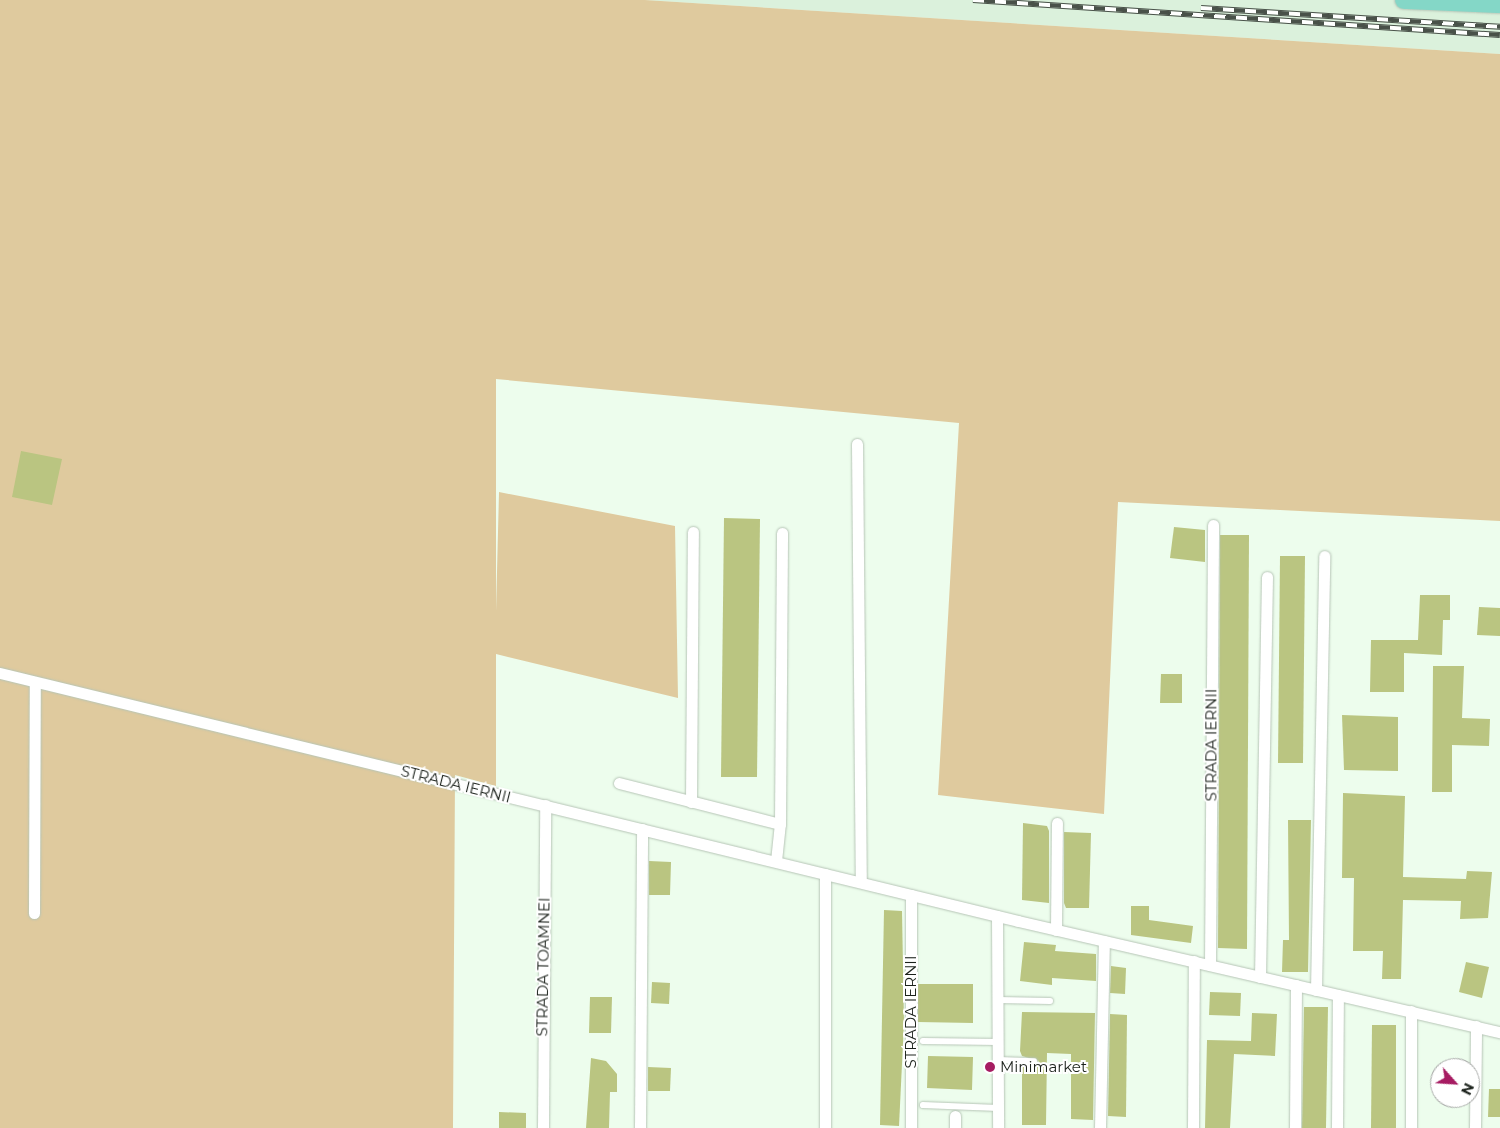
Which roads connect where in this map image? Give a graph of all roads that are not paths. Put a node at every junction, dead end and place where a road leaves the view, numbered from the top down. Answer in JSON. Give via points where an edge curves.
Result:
{"nodes":[{"id":1,"x":1404,"y":0,"type":"edge"},
{"id":2,"x":1500,"y":4,"type":"edge"},
{"id":3,"x":857,"y":444,"type":"dead end"},
{"id":4,"x":1213,"y":525,"type":"dead end"},
{"id":5,"x":693,"y":532,"type":"dead end"},
{"id":6,"x":782,"y":533,"type":"dead end"},
{"id":7,"x":1324,"y":556,"type":"dead end"},
{"id":8,"x":1267,"y":577,"type":"dead end"},
{"id":9,"x":0,"y":673,"type":"edge"},
{"id":10,"x":35,"y":682,"type":"junction"},
{"id":11,"x":618,"y":784,"type":"dead end"},
{"id":12,"x":691,"y":802,"type":"junction"},
{"id":13,"x":545,"y":805,"type":"junction"},
{"id":14,"x":1057,"y":823,"type":"dead end"},
{"id":15,"x":780,"y":824,"type":"junction"},
{"id":16,"x":642,"y":829,"type":"junction"},
{"id":17,"x":776,"y":861,"type":"junction"},
{"id":18,"x":825,"y":874,"type":"junction"},
{"id":19,"x":861,"y":882,"type":"junction"},
{"id":20,"x":911,"y":895,"type":"junction"},
{"id":21,"x":34,"y":913,"type":"dead end"},
{"id":22,"x":997,"y":916,"type":"junction"},
{"id":23,"x":1056,"y":930,"type":"junction"},
{"id":24,"x":1104,"y":941,"type":"junction"},
{"id":25,"x":1194,"y":961,"type":"junction"},
{"id":26,"x":1210,"y":965,"type":"junction"},
{"id":27,"x":1260,"y":977,"type":"junction"},
{"id":28,"x":1296,"y":985,"type":"junction"},
{"id":29,"x":1316,"y":990,"type":"junction"},
{"id":30,"x":1338,"y":995,"type":"junction"},
{"id":31,"x":998,"y":1000,"type":"junction"},
{"id":32,"x":1050,"y":1001,"type":"dead end"},
{"id":33,"x":1411,"y":1011,"type":"junction"},
{"id":34,"x":1476,"y":1026,"type":"junction"},
{"id":35,"x":1500,"y":1032,"type":"edge"},
{"id":36,"x":923,"y":1041,"type":"dead end"},
{"id":37,"x":998,"y":1042,"type":"junction"},
{"id":38,"x":998,"y":1060,"type":"junction"},
{"id":39,"x":1034,"y":1061,"type":"dead end"},
{"id":40,"x":923,"y":1106,"type":"dead end"},
{"id":41,"x":998,"y":1108,"type":"junction"},
{"id":42,"x":955,"y":1116,"type":"dead end"},
{"id":43,"x":543,"y":1128,"type":"edge"},
{"id":44,"x":640,"y":1128,"type":"edge"},
{"id":45,"x":825,"y":1128,"type":"edge"},
{"id":46,"x":911,"y":1128,"type":"edge"},
{"id":47,"x":955,"y":1128,"type":"edge"},
{"id":48,"x":998,"y":1128,"type":"edge"},
{"id":49,"x":1100,"y":1128,"type":"edge"},
{"id":50,"x":1193,"y":1128,"type":"edge"},
{"id":51,"x":1295,"y":1128,"type":"edge"},
{"id":52,"x":1337,"y":1128,"type":"edge"},
{"id":53,"x":1411,"y":1128,"type":"edge"},
{"id":54,"x":1475,"y":1128,"type":"edge"}],
"edges":[{"from":1,"to":2,"type":"main road"},
{"from":3,"to":19,"type":"street"},
{"from":4,"to":26,"type":"street","name":"STRADA IERNII"},
{"from":5,"to":12,"type":"street"},
{"from":6,"to":15,"type":"street"},
{"from":7,"to":29,"type":"street"},
{"from":8,"to":27,"type":"street"},
{"from":9,"to":10,"type":"street","name":"STRADA IERNII"},
{"from":10,"to":13,"type":"street","name":"STRADA IERNII"},
{"from":10,"to":21,"type":"street"},
{"from":11,"to":12,"type":"street"},
{"from":12,"to":15,"type":"street"},
{"from":13,"to":16,"type":"street","name":"STRADA IERNII"},
{"from":13,"to":43,"type":"street","name":"STRADA TOAMNEI"},
{"from":14,"to":23,"type":"street"},
{"from":15,"to":17,"type":"street"},
{"from":16,"to":17,"type":"street","name":"STRADA IERNII"},
{"from":16,"to":44,"type":"street"},
{"from":17,"to":18,"type":"street","name":"STRADA IERNII"},
{"from":18,"to":19,"type":"street","name":"STRADA IERNII"},
{"from":18,"to":45,"type":"street"},
{"from":19,"to":20,"type":"street","name":"STRADA IERNII"},
{"from":20,"to":22,"type":"street","name":"STRADA IERNII"},
{"from":20,"to":46,"type":"street","name":"STRADA IERNII"},
{"from":22,"to":23,"type":"street","name":"STRADA IERNII"},
{"from":22,"to":31,"type":"street"},
{"from":23,"to":24,"type":"street","name":"STRADA IERNII"},
{"from":24,"to":25,"type":"street","name":"STRADA IERNII"},
{"from":24,"to":49,"type":"street"},
{"from":25,"to":26,"type":"street","name":"STRADA IERNII"},
{"from":25,"to":50,"type":"street"},
{"from":26,"to":27,"type":"street","name":"STRADA IERNII"},
{"from":27,"to":28,"type":"street","name":"STRADA IERNII"},
{"from":28,"to":29,"type":"street","name":"STRADA IERNII"},
{"from":28,"to":51,"type":"street"},
{"from":29,"to":30,"type":"street","name":"STRADA IERNII"},
{"from":30,"to":33,"type":"street","name":"STRADA IERNII"},
{"from":30,"to":52,"type":"street"},
{"from":31,"to":32,"type":"lane"},
{"from":31,"to":37,"type":"street"},
{"from":33,"to":34,"type":"street","name":"STRADA IERNII"},
{"from":33,"to":53,"type":"street"},
{"from":34,"to":35,"type":"street","name":"STRADA IERNII"},
{"from":34,"to":54,"type":"street"},
{"from":36,"to":37,"type":"lane"},
{"from":37,"to":38,"type":"street"},
{"from":38,"to":39,"type":"lane"},
{"from":38,"to":41,"type":"street"},
{"from":40,"to":41,"type":"lane"},
{"from":41,"to":48,"type":"street"},
{"from":42,"to":47,"type":"street"}]}
